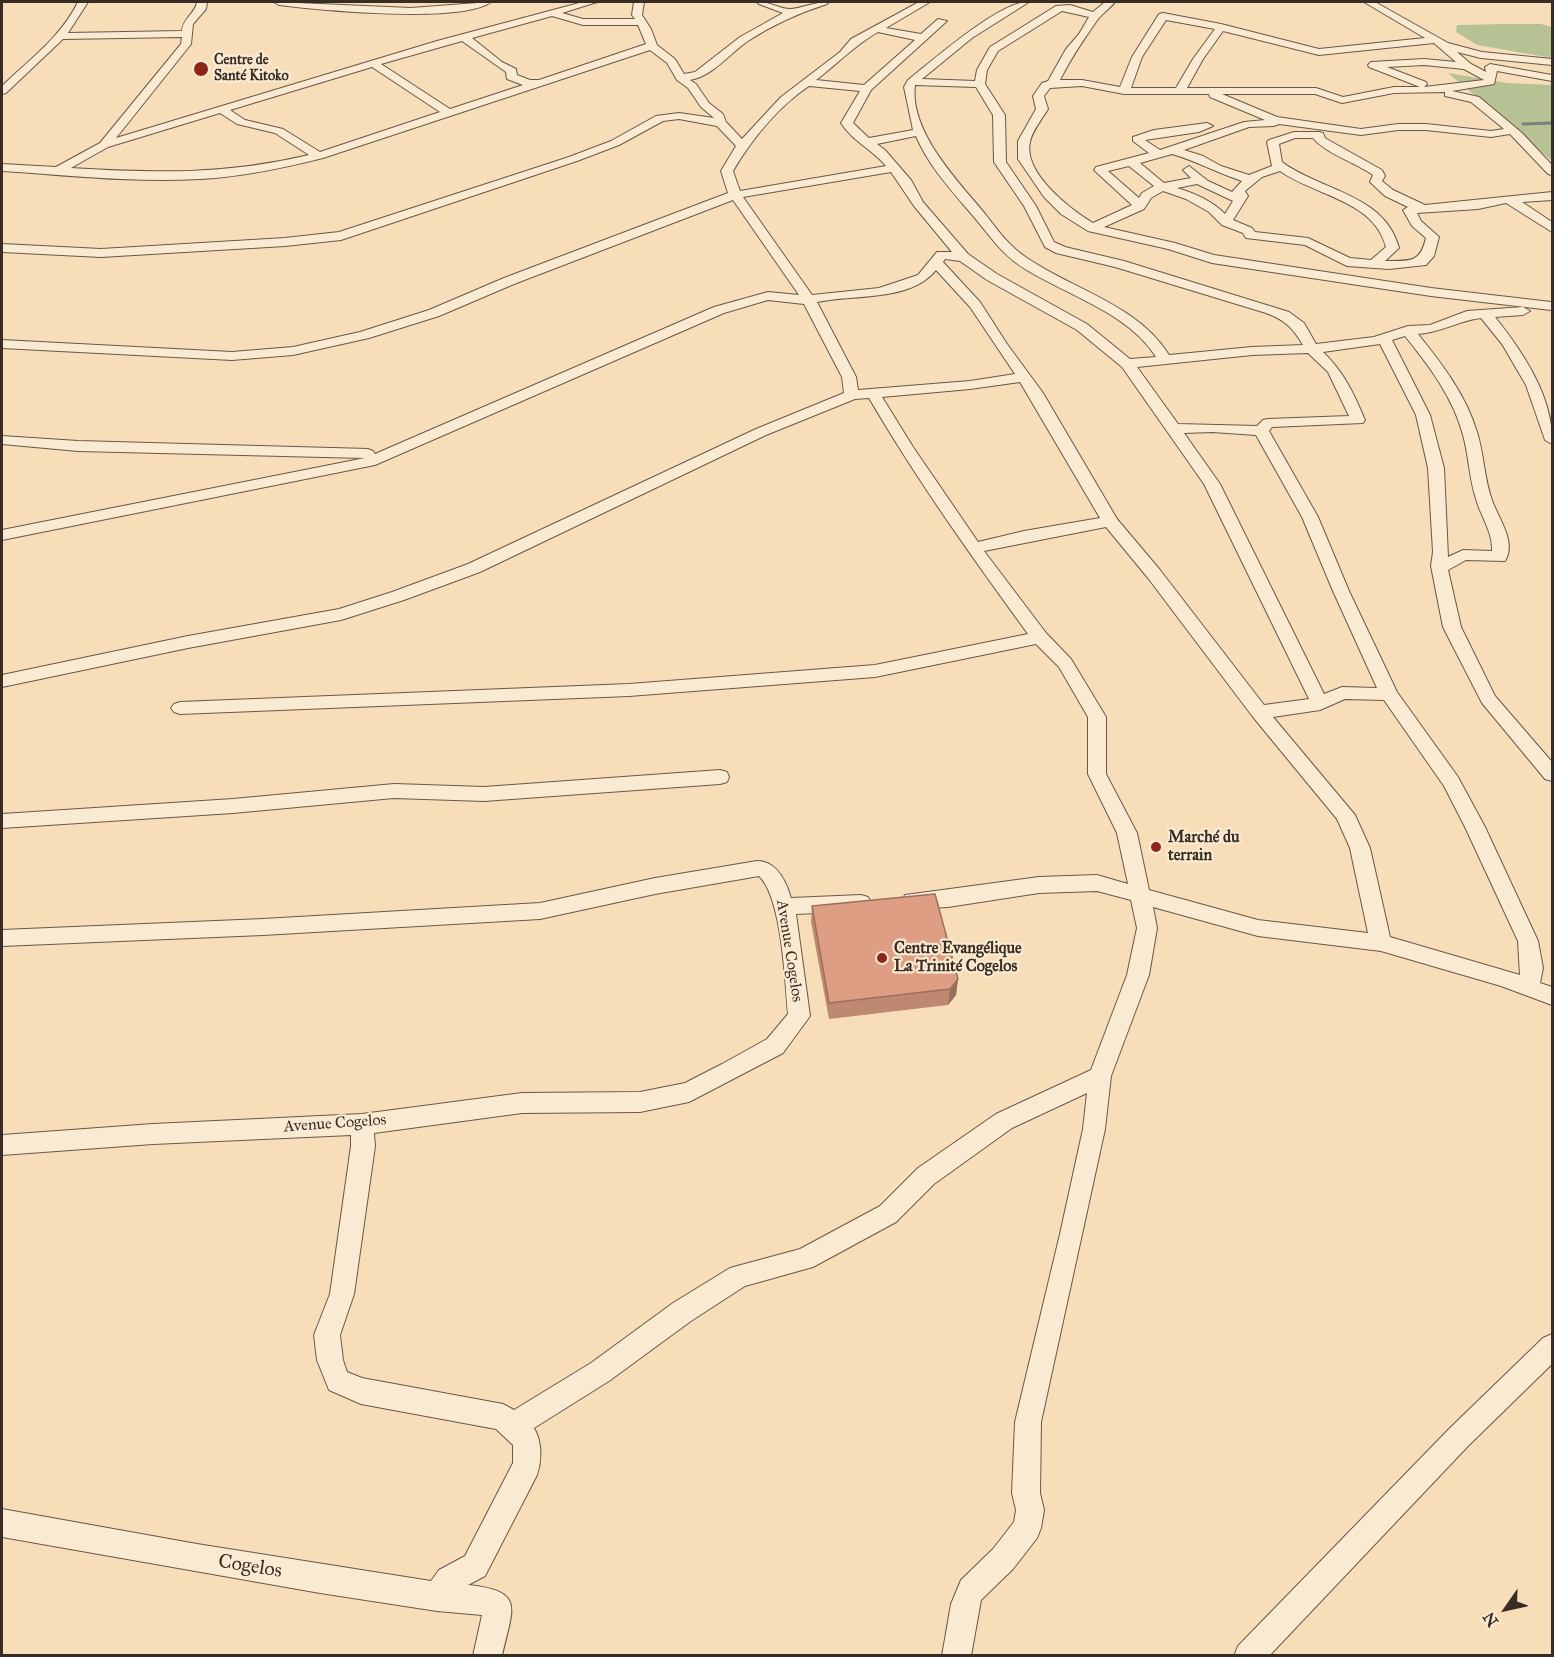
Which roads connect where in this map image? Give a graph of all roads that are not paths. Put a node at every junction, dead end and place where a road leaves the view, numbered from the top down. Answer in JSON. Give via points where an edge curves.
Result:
{"nodes":[{"id":1,"x":83,"y":2,"type":"edge"},
{"id":2,"x":202,"y":2,"type":"edge"},
{"id":3,"x":279,"y":2,"type":"edge"},
{"id":4,"x":486,"y":2,"type":"edge"},
{"id":5,"x":592,"y":2,"type":"edge"},
{"id":6,"x":639,"y":2,"type":"edge"},
{"id":7,"x":762,"y":2,"type":"edge"},
{"id":8,"x":824,"y":2,"type":"edge"},
{"id":9,"x":925,"y":2,"type":"edge"},
{"id":10,"x":1024,"y":2,"type":"edge"},
{"id":11,"x":1110,"y":2,"type":"edge"},
{"id":12,"x":1369,"y":2,"type":"edge"},
{"id":13,"x":447,"y":8,"type":"junction"},
{"id":14,"x":794,"y":9,"type":"edge"},
{"id":15,"x":552,"y":12,"type":"junction"},
{"id":16,"x":902,"y":13,"type":"junction"},
{"id":17,"x":1095,"y":16,"type":"junction"},
{"id":18,"x":639,"y":19,"type":"junction"},
{"id":19,"x":966,"y":25,"type":"dead end"},
{"id":20,"x":1221,"y":27,"type":"junction"},
{"id":21,"x":980,"y":28,"type":"junction"},
{"id":22,"x":876,"y":29,"type":"junction"},
{"id":23,"x":187,"y":34,"type":"junction"},
{"id":24,"x":61,"y":36,"type":"junction"},
{"id":25,"x":468,"y":36,"type":"junction"},
{"id":26,"x":922,"y":38,"type":"junction"},
{"id":27,"x":1439,"y":42,"type":"junction"},
{"id":28,"x":652,"y":46,"type":"junction"},
{"id":29,"x":1552,"y":62,"type":"edge"},
{"id":30,"x":375,"y":63,"type":"junction"},
{"id":31,"x":1465,"y":65,"type":"junction"},
{"id":32,"x":1491,"y":74,"type":"junction"},
{"id":33,"x":698,"y":75,"type":"junction"},
{"id":34,"x":681,"y":78,"type":"junction"},
{"id":35,"x":1552,"y":78,"type":"edge"},
{"id":36,"x":545,"y":81,"type":"junction"},
{"id":37,"x":808,"y":83,"type":"junction"},
{"id":38,"x":980,"y":84,"type":"junction"},
{"id":39,"x":1052,"y":84,"type":"junction"},
{"id":40,"x":902,"y":85,"type":"junction"},
{"id":41,"x":692,"y":86,"type":"junction"},
{"id":42,"x":870,"y":86,"type":"junction"},
{"id":43,"x":1439,"y":90,"type":"junction"},
{"id":44,"x":2,"y":91,"type":"edge"},
{"id":45,"x":1124,"y":91,"type":"junction"},
{"id":46,"x":1180,"y":91,"type":"junction"},
{"id":47,"x":1207,"y":92,"type":"junction"},
{"id":48,"x":222,"y":110,"type":"junction"},
{"id":49,"x":449,"y":113,"type":"junction"},
{"id":50,"x":721,"y":123,"type":"junction"},
{"id":51,"x":1248,"y":124,"type":"junction"},
{"id":52,"x":1301,"y":124,"type":"junction"},
{"id":53,"x":1338,"y":129,"type":"junction"},
{"id":54,"x":1510,"y":131,"type":"junction"},
{"id":55,"x":919,"y":132,"type":"junction"},
{"id":56,"x":1319,"y":135,"type":"junction"},
{"id":57,"x":867,"y":142,"type":"junction"},
{"id":58,"x":742,"y":146,"type":"junction"},
{"id":59,"x":1172,"y":150,"type":"junction"},
{"id":60,"x":102,"y":154,"type":"junction"},
{"id":61,"x":1158,"y":154,"type":"junction"},
{"id":62,"x":319,"y":156,"type":"junction"},
{"id":63,"x":1186,"y":156,"type":"junction"},
{"id":64,"x":1131,"y":161,"type":"junction"},
{"id":65,"x":1281,"y":167,"type":"junction"},
{"id":66,"x":2,"y":168,"type":"edge"},
{"id":67,"x":894,"y":168,"type":"junction"},
{"id":68,"x":60,"y":169,"type":"junction"},
{"id":69,"x":1552,"y":171,"type":"edge"},
{"id":70,"x":131,"y":174,"type":"junction"},
{"id":71,"x":1198,"y":180,"type":"junction"},
{"id":72,"x":1252,"y":180,"type":"junction"},
{"id":73,"x":1162,"y":187,"type":"junction"},
{"id":74,"x":735,"y":195,"type":"junction"},
{"id":75,"x":1552,"y":196,"type":"edge"},
{"id":76,"x":1508,"y":199,"type":"junction"},
{"id":77,"x":1240,"y":200,"type":"junction"},
{"id":78,"x":1140,"y":206,"type":"junction"},
{"id":79,"x":1423,"y":209,"type":"junction"},
{"id":80,"x":1226,"y":222,"type":"junction"},
{"id":81,"x":1092,"y":228,"type":"junction"},
{"id":82,"x":1552,"y":228,"type":"edge"},
{"id":83,"x":2,"y":248,"type":"edge"},
{"id":84,"x":963,"y":257,"type":"junction"},
{"id":85,"x":935,"y":261,"type":"junction"},
{"id":86,"x":1421,"y":262,"type":"junction"},
{"id":87,"x":1375,"y":263,"type":"junction"},
{"id":88,"x":1431,"y":292,"type":"junction"},
{"id":89,"x":809,"y":300,"type":"junction"},
{"id":90,"x":1552,"y":306,"type":"edge"},
{"id":91,"x":1485,"y":314,"type":"junction"},
{"id":92,"x":1408,"y":330,"type":"junction"},
{"id":93,"x":1385,"y":340,"type":"junction"},
{"id":94,"x":2,"y":344,"type":"edge"},
{"id":95,"x":1312,"y":349,"type":"junction"},
{"id":96,"x":1164,"y":359,"type":"junction"},
{"id":97,"x":1127,"y":364,"type":"junction"},
{"id":98,"x":1025,"y":377,"type":"junction"},
{"id":99,"x":873,"y":393,"type":"junction"},
{"id":100,"x":852,"y":395,"type":"junction"},
{"id":101,"x":1176,"y":429,"type":"junction"},
{"id":102,"x":1261,"y":431,"type":"junction"},
{"id":103,"x":2,"y":440,"type":"edge"},
{"id":104,"x":1552,"y":440,"type":"edge"},
{"id":105,"x":392,"y":454,"type":"junction"},
{"id":106,"x":1110,"y":521,"type":"junction"},
{"id":107,"x":2,"y":535,"type":"edge"},
{"id":108,"x":974,"y":548,"type":"junction"},
{"id":109,"x":1439,"y":566,"type":"junction"},
{"id":110,"x":1040,"y":637,"type":"junction"},
{"id":111,"x":2,"y":681,"type":"edge"},
{"id":112,"x":1389,"y":694,"type":"junction"},
{"id":113,"x":1320,"y":704,"type":"junction"},
{"id":114,"x":180,"y":708,"type":"dead end"},
{"id":115,"x":1259,"y":712,"type":"junction"},
{"id":116,"x":1552,"y":774,"type":"edge"},
{"id":117,"x":720,"y":777,"type":"dead end"},
{"id":118,"x":2,"y":821,"type":"edge"},
{"id":119,"x":1141,"y":894,"type":"junction"},
{"id":120,"x":785,"y":906,"type":"junction"},
{"id":121,"x":2,"y":938,"type":"edge"},
{"id":122,"x":1381,"y":943,"type":"junction"},
{"id":123,"x":1529,"y":987,"type":"junction"},
{"id":124,"x":1552,"y":996,"type":"edge"},
{"id":125,"x":1100,"y":1076,"type":"junction"},
{"id":126,"x":362,"y":1124,"type":"junction"},
{"id":127,"x":2,"y":1145,"type":"edge"},
{"id":128,"x":1552,"y":1347,"type":"edge"},
{"id":129,"x":511,"y":1427,"type":"junction"},
{"id":130,"x":2,"y":1523,"type":"edge"},
{"id":131,"x":437,"y":1597,"type":"junction"},
{"id":132,"x":487,"y":1656,"type":"edge"},
{"id":133,"x":956,"y":1656,"type":"edge"},
{"id":134,"x":1248,"y":1656,"type":"edge"}],
"edges":[{"from":1,"to":24,"type":"street"},
{"from":2,"to":23,"type":"street","via":[[201,9],[188,23]]},
{"from":3,"to":13,"type":"street","via":[[321,7]]},
{"from":4,"to":13,"type":"street"},
{"from":5,"to":15,"type":"street"},
{"from":6,"to":18,"type":"street"},
{"from":7,"to":14,"type":"street"},
{"from":8,"to":14,"type":"street"},
{"from":9,"to":16,"type":"street"},
{"from":10,"to":21,"type":"street"},
{"from":11,"to":17,"type":"street"},
{"from":12,"to":27,"type":"street"},
{"from":13,"to":25,"type":"street","via":[[459,15]]},
{"from":14,"to":33,"type":"street","via":[[744,39]]},
{"from":15,"to":18,"type":"street","via":[[582,21],[614,23]]},
{"from":15,"to":25,"type":"street"},
{"from":16,"to":22,"type":"street"},
{"from":16,"to":26,"type":"street","via":[[947,22]]},
{"from":17,"to":38,"type":"street","via":[[1060,8],[1016,34],[990,52]]},
{"from":17,"to":39,"type":"street"},
{"from":18,"to":28,"type":"street"},
{"from":19,"to":21,"type":"street"},
{"from":20,"to":27,"type":"street","via":[[1319,52]]},
{"from":20,"to":45,"type":"street","via":[[1163,16],[1137,57]]},
{"from":20,"to":46,"type":"street"},
{"from":21,"to":40,"type":"street"},
{"from":22,"to":26,"type":"street"},
{"from":22,"to":37,"type":"street","via":[[855,41]]},
{"from":23,"to":24,"type":"street"},
{"from":23,"to":60,"type":"street","via":[[178,56]]},
{"from":24,"to":44,"type":"street"},
{"from":25,"to":30,"type":"street"},
{"from":25,"to":36,"type":"street","via":[[500,66],[512,71],[511,77],[530,84]]},
{"from":26,"to":42,"type":"street"},
{"from":27,"to":29,"type":"street","via":[[1481,55]]},
{"from":27,"to":31,"type":"street"},
{"from":28,"to":34,"type":"street","via":[[671,61]]},
{"from":28,"to":36,"type":"street"},
{"from":30,"to":48,"type":"street"},
{"from":30,"to":49,"type":"street"},
{"from":31,"to":32,"type":"street"},
{"from":31,"to":43,"type":"street","via":[[1372,65]]},
{"from":32,"to":35,"type":"street"},
{"from":32,"to":43,"type":"street","via":[[1487,83]]},
{"from":33,"to":34,"type":"street"},
{"from":33,"to":41,"type":"street"},
{"from":34,"to":41,"type":"street"},
{"from":36,"to":49,"type":"street"},
{"from":37,"to":42,"type":"street"},
{"from":37,"to":58,"type":"street","via":[[785,99]]},
{"from":38,"to":40,"type":"street"},
{"from":38,"to":95,"type":"street","via":[[999,115],[1000,162],[1030,206],[1049,244],[1284,315],[1299,326]]},
{"from":39,"to":45,"type":"street","via":[[1082,83]]},
{"from":39,"to":81,"type":"street","via":[[1046,85],[1038,96],[1042,109],[1024,141],[1024,159],[1048,194],[1065,211]]},
{"from":40,"to":42,"type":"street"},
{"from":40,"to":55,"type":"street"},
{"from":41,"to":50,"type":"street"},
{"from":42,"to":57,"type":"street","via":[[847,123]]},
{"from":43,"to":47,"type":"street","via":[[1394,90],[1340,100],[1316,91]]},
{"from":43,"to":54,"type":"street","via":[[1475,99]]},
{"from":45,"to":46,"type":"street"},
{"from":46,"to":47,"type":"street"},
{"from":47,"to":52,"type":"street","via":[[1267,117]]},
{"from":48,"to":60,"type":"street"},
{"from":48,"to":62,"type":"street","via":[[241,122],[279,131]]},
{"from":49,"to":62,"type":"street"},
{"from":50,"to":58,"type":"street"},
{"from":50,"to":83,"type":"street","via":[[679,116],[660,118],[615,143],[573,159],[341,236],[101,253]]},
{"from":51,"to":52,"type":"street"},
{"from":51,"to":59,"type":"street"},
{"from":51,"to":61,"type":"street","via":[[1214,124],[1137,139]]},
{"from":52,"to":53,"type":"street"},
{"from":53,"to":54,"type":"street","via":[[1361,132],[1426,127],[1491,134]]},
{"from":53,"to":56,"type":"street"},
{"from":54,"to":69,"type":"street"},
{"from":55,"to":57,"type":"street"},
{"from":55,"to":96,"type":"street","via":[[953,187],[989,226],[999,243],[1059,284],[1130,322],[1151,339]]},
{"from":56,"to":65,"type":"street","via":[[1298,134],[1273,142],[1276,163]]},
{"from":56,"to":79,"type":"street","via":[[1324,143],[1352,155],[1378,173],[1376,182],[1389,193]]},
{"from":57,"to":67,"type":"street"},
{"from":58,"to":74,"type":"street","via":[[727,171]]},
{"from":59,"to":61,"type":"street"},
{"from":59,"to":63,"type":"street"},
{"from":60,"to":68,"type":"street"},
{"from":60,"to":70,"type":"street"},
{"from":61,"to":64,"type":"street"},
{"from":62,"to":70,"type":"street","via":[[233,173]]},
{"from":63,"to":71,"type":"street","via":[[1188,169]]},
{"from":63,"to":72,"type":"street"},
{"from":64,"to":73,"type":"street"},
{"from":64,"to":78,"type":"street","via":[[1100,170]]},
{"from":65,"to":72,"type":"street","via":[[1258,174]]},
{"from":65,"to":87,"type":"street","via":[[1374,214],[1393,248]]},
{"from":66,"to":68,"type":"street"},
{"from":67,"to":74,"type":"street"},
{"from":67,"to":84,"type":"street"},
{"from":68,"to":70,"type":"street"},
{"from":71,"to":73,"type":"street"},
{"from":71,"to":77,"type":"street"},
{"from":72,"to":77,"type":"street","via":[[1239,189]]},
{"from":73,"to":78,"type":"street","via":[[1146,196]]},
{"from":73,"to":80,"type":"street","via":[[1214,209]]},
{"from":74,"to":89,"type":"street"},
{"from":74,"to":94,"type":"street","via":[[434,313],[293,351],[232,356]]},
{"from":75,"to":76,"type":"street"},
{"from":76,"to":79,"type":"street"},
{"from":76,"to":82,"type":"street"},
{"from":77,"to":80,"type":"street"},
{"from":78,"to":81,"type":"street"},
{"from":79,"to":86,"type":"street","via":[[1409,211],[1433,237],[1428,256]]},
{"from":80,"to":87,"type":"street","via":[[1248,231],[1250,236],[1308,242],[1347,262]]},
{"from":81,"to":88,"type":"street","via":[[1212,259]]},
{"from":84,"to":85,"type":"street","via":[[942,255]]},
{"from":84,"to":97,"type":"street","via":[[1082,327]]},
{"from":85,"to":89,"type":"street","via":[[923,278],[892,289]]},
{"from":85,"to":98,"type":"street","via":[[975,305]]},
{"from":86,"to":87,"type":"street"},
{"from":86,"to":88,"type":"street"},
{"from":88,"to":90,"type":"street"},
{"from":89,"to":100,"type":"street","via":[[849,376]]},
{"from":89,"to":105,"type":"street","via":[[768,296],[719,310]]},
{"from":90,"to":91,"type":"street"},
{"from":91,"to":92,"type":"street","via":[[1467,315],[1468,318],[1432,329]]},
{"from":91,"to":104,"type":"street","via":[[1508,342],[1533,385]]},
{"from":92,"to":93,"type":"street"},
{"from":92,"to":109,"type":"street","via":[[1451,387],[1462,410],[1482,492],[1502,547],[1499,557],[1463,555]]},
{"from":93,"to":95,"type":"street"},
{"from":93,"to":109,"type":"street","via":[[1423,415],[1433,457]]},
{"from":95,"to":96,"type":"street"},
{"from":95,"to":102,"type":"street","via":[[1334,370],[1358,420],[1268,423]]},
{"from":96,"to":97,"type":"street"},
{"from":97,"to":101,"type":"street"},
{"from":98,"to":99,"type":"street"},
{"from":98,"to":106,"type":"street"},
{"from":99,"to":100,"type":"street"},
{"from":99,"to":108,"type":"street"},
{"from":100,"to":111,"type":"street","via":[[761,432],[474,568],[398,596],[341,614]]},
{"from":101,"to":102,"type":"street"},
{"from":101,"to":113,"type":"street","via":[[1212,484]]},
{"from":102,"to":112,"type":"street","via":[[1310,517]]},
{"from":103,"to":105,"type":"street","via":[[78,446]]},
{"from":105,"to":107,"type":"street","via":[[359,464]]},
{"from":106,"to":108,"type":"street"},
{"from":106,"to":115,"type":"street"},
{"from":108,"to":110,"type":"street"},
{"from":109,"to":116,"type":"street","via":[[1452,627],[1488,699]]},
{"from":110,"to":114,"type":"street","via":[[875,671],[629,690]]},
{"from":110,"to":119,"type":"street","via":[[1065,663],[1097,717],[1097,774],[1127,833]]},
{"from":112,"to":113,"type":"street","via":[[1342,693]]},
{"from":112,"to":123,"type":"street","via":[[1450,782],[1496,870],[1528,941],[1532,968]]},
{"from":113,"to":115,"type":"street"},
{"from":115,"to":122,"type":"street","via":[[1345,815],[1360,848]]},
{"from":117,"to":118,"type":"street","via":[[484,794],[394,791]]},
{"from":119,"to":120,"type":"street","via":[[1085,883],[1039,885],[948,899]]},
{"from":119,"to":122,"type":"street","via":[[1258,928]]},
{"from":119,"to":125,"type":"street","via":[[1147,928],[1138,975]]},
{"from":120,"to":121,"type":"street","name":"Avenue Cogelos","via":[[773,878],[764,869],[750,869],[540,911]]},
{"from":120,"to":126,"type":"street","name":"Avenue Cogelos","via":[[799,1016],[775,1046],[730,1071],[689,1092],[640,1102],[522,1103]]},
{"from":122,"to":123,"type":"street"},
{"from":123,"to":124,"type":"street"},
{"from":125,"to":129,"type":"street","via":[[1004,1121],[926,1176],[888,1214],[804,1259],[739,1276],[600,1372]]},
{"from":125,"to":133,"type":"street","via":[[1094,1129],[1028,1422],[1027,1528],[971,1590],[964,1604]]},
{"from":126,"to":127,"type":"street","name":"Avenue Cogelos"},
{"from":126,"to":129,"type":"street","via":[[363,1146],[342,1294],[327,1335],[338,1381],[361,1391],[494,1414],[503,1417]]},
{"from":128,"to":134,"type":"street","via":[[1459,1437]]},
{"from":129,"to":131,"type":"street","via":[[526,1439],[526,1465],[475,1566],[449,1580]]},
{"from":130,"to":131,"type":"street","name":"Cogelos"},
{"from":131,"to":132,"type":"street","name":"Cogelos","via":[[492,1602],[498,1607]]}]}
